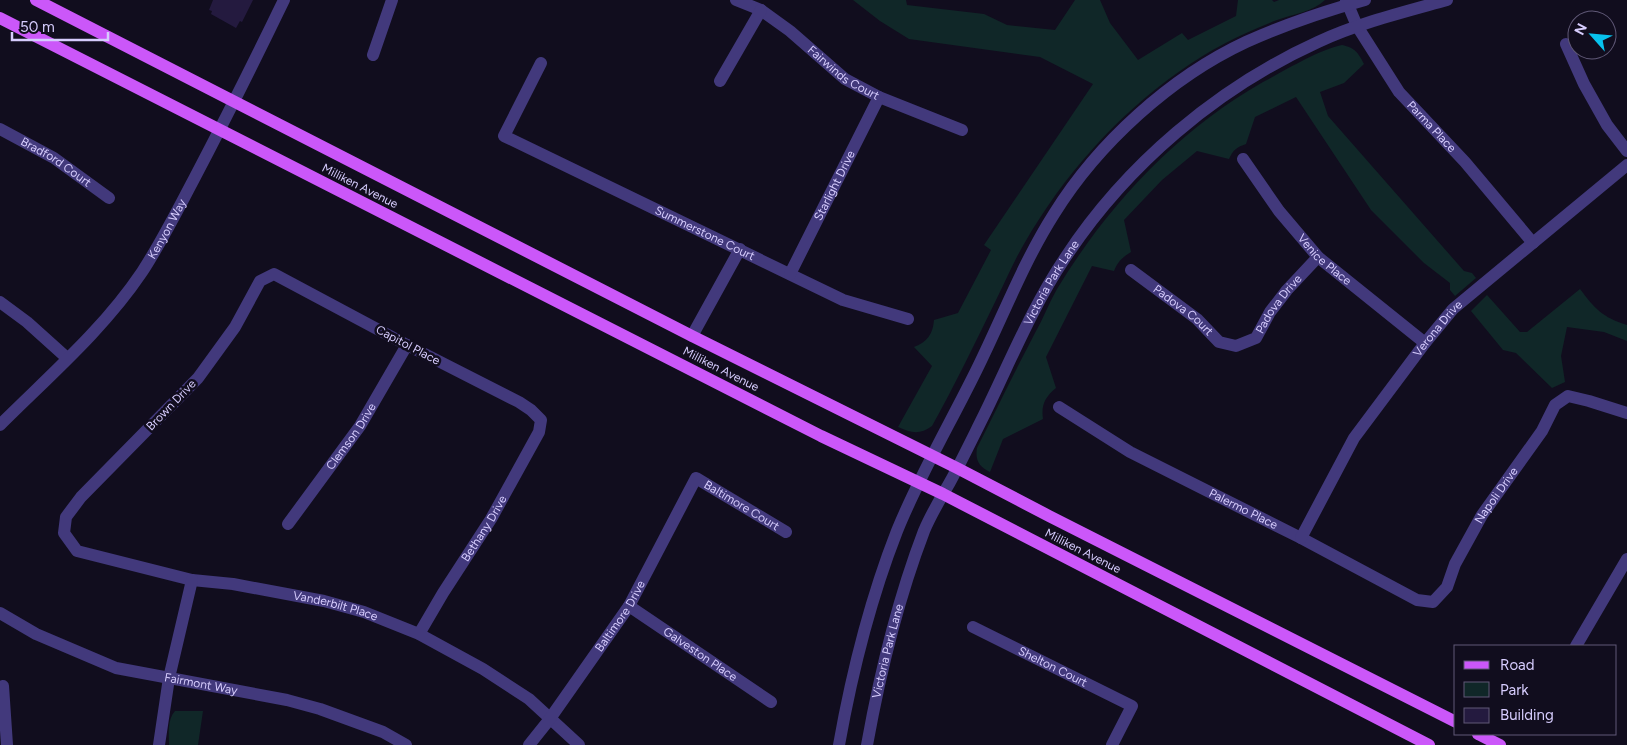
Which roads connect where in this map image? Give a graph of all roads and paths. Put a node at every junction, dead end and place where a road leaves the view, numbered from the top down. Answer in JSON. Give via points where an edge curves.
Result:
{"nodes":[{"id":1,"x":36,"y":0,"type":"edge"},
{"id":2,"x":284,"y":0,"type":"edge"},
{"id":3,"x":392,"y":0,"type":"edge"},
{"id":4,"x":736,"y":0,"type":"edge"},
{"id":5,"x":1365,"y":0,"type":"edge"},
{"id":6,"x":1447,"y":0,"type":"edge"},
{"id":7,"x":1347,"y":2,"type":"edge"},
{"id":8,"x":761,"y":10,"type":"junction"},
{"id":9,"x":0,"y":18,"type":"edge"},
{"id":10,"x":1357,"y":26,"type":"junction"},
{"id":11,"x":1566,"y":44,"type":"dead end"},
{"id":12,"x":372,"y":55,"type":"dead end"},
{"id":13,"x":541,"y":63,"type":"dead end"},
{"id":14,"x":720,"y":81,"type":"dead end"},
{"id":15,"x":878,"y":97,"type":"junction"},
{"id":16,"x":234,"y":102,"type":"junction"},
{"id":17,"x":0,"y":129,"type":"edge"},
{"id":18,"x":220,"y":130,"type":"junction"},
{"id":19,"x":962,"y":130,"type":"dead end"},
{"id":20,"x":1627,"y":152,"type":"edge"},
{"id":21,"x":1243,"y":159,"type":"dead end"},
{"id":22,"x":1627,"y":165,"type":"edge"},
{"id":23,"x":109,"y":198,"type":"dead end"},
{"id":24,"x":1533,"y":243,"type":"junction"},
{"id":25,"x":740,"y":249,"type":"junction"},
{"id":26,"x":1318,"y":257,"type":"junction"},
{"id":27,"x":1131,"y":270,"type":"dead end"},
{"id":28,"x":274,"y":274,"type":"joint"},
{"id":29,"x":790,"y":274,"type":"junction"},
{"id":30,"x":0,"y":302,"type":"edge"},
{"id":31,"x":908,"y":319,"type":"dead end"},
{"id":32,"x":692,"y":336,"type":"junction"},
{"id":33,"x":1425,"y":343,"type":"junction"},
{"id":34,"x":407,"y":345,"type":"junction"},
{"id":35,"x":1236,"y":346,"type":"joint"},
{"id":36,"x":67,"y":358,"type":"junction"},
{"id":37,"x":1058,"y":407,"type":"dead end"},
{"id":38,"x":1627,"y":412,"type":"edge"},
{"id":39,"x":540,"y":420,"type":"joint"},
{"id":40,"x":0,"y":424,"type":"edge"},
{"id":41,"x":933,"y":456,"type":"junction"},
{"id":42,"x":957,"y":468,"type":"junction"},
{"id":43,"x":696,"y":478,"type":"joint"},
{"id":44,"x":920,"y":483,"type":"junction"},
{"id":45,"x":943,"y":494,"type":"junction"},
{"id":46,"x":288,"y":524,"type":"dead end"},
{"id":47,"x":786,"y":532,"type":"dead end"},
{"id":48,"x":64,"y":533,"type":"joint"},
{"id":49,"x":1301,"y":538,"type":"junction"},
{"id":50,"x":1627,"y":559,"type":"edge"},
{"id":51,"x":192,"y":580,"type":"junction"},
{"id":52,"x":1432,"y":602,"type":"joint"},
{"id":53,"x":629,"y":606,"type":"junction"},
{"id":54,"x":0,"y":613,"type":"edge"},
{"id":55,"x":974,"y":627,"type":"dead end"},
{"id":56,"x":419,"y":634,"type":"junction"},
{"id":57,"x":1577,"y":645,"type":"edge"},
{"id":58,"x":169,"y":678,"type":"junction"},
{"id":59,"x":3,"y":686,"type":"dead end"},
{"id":60,"x":771,"y":702,"type":"dead end"},
{"id":61,"x":549,"y":720,"type":"junction"},
{"id":62,"x":1454,"y":721,"type":"edge"},
{"id":63,"x":1480,"y":735,"type":"edge"},
{"id":64,"x":7,"y":745,"type":"edge"},
{"id":65,"x":159,"y":745,"type":"edge"},
{"id":66,"x":406,"y":745,"type":"edge"},
{"id":67,"x":530,"y":745,"type":"edge"},
{"id":68,"x":579,"y":745,"type":"edge"},
{"id":69,"x":839,"y":745,"type":"edge"},
{"id":70,"x":867,"y":745,"type":"edge"},
{"id":71,"x":1112,"y":745,"type":"edge"},
{"id":72,"x":1429,"y":745,"type":"edge"},
{"id":73,"x":1500,"y":745,"type":"edge"}],
"edges":[{"from":1,"to":16,"type":"main road","name":"Milliken Avenue"},
{"from":2,"to":16,"type":"street","name":"Kenyon Way"},
{"from":3,"to":12,"type":"street"},
{"from":4,"to":8,"type":"street","name":"Fairwinds Court"},
{"from":5,"to":7,"type":"street"},
{"from":6,"to":10,"type":"street","name":"Victoria Park Lane"},
{"from":7,"to":10,"type":"street","name":"Parma Place"},
{"from":7,"to":41,"type":"street","via":[[1245,42],[1193,72],[1164,94],[1083,172],[1027,262]]},
{"from":8,"to":14,"type":"street"},
{"from":8,"to":15,"type":"street","name":"Fairwinds Court","via":[[845,79]]},
{"from":9,"to":18,"type":"main road","name":"Milliken Avenue"},
{"from":10,"to":24,"type":"street","name":"Parma Place","via":[[1399,92],[1465,162]]},
{"from":10,"to":42,"type":"street","name":"Victoria Park Lane","via":[[1280,61],[1216,102],[1175,133],[1108,201],[1080,235],[1044,292]]},
{"from":11,"to":20,"type":"street","via":[[1607,125]]},
{"from":13,"to":25,"type":"street","name":"Summerstone Court","via":[[504,136]]},
{"from":15,"to":19,"type":"street","name":"Fairwinds Court"},
{"from":15,"to":29,"type":"street","name":"Starlight Drive"},
{"from":16,"to":18,"type":"street","name":"Kenyon Way"},
{"from":16,"to":32,"type":"main road","name":"Milliken Avenue"},
{"from":17,"to":23,"type":"street","name":"Bradford Court","via":[[54,158]]},
{"from":18,"to":36,"type":"street","name":"Kenyon Way","via":[[141,273],[93,333]]},
{"from":18,"to":44,"type":"main road","name":"Milliken Avenue"},
{"from":21,"to":26,"type":"street","name":"Venice Place","via":[[1279,211]]},
{"from":22,"to":24,"type":"street","name":"Verona Drive"},
{"from":24,"to":33,"type":"street","name":"Verona Drive","via":[[1453,309]]},
{"from":25,"to":29,"type":"street","name":"Summerstone Court"},
{"from":25,"to":32,"type":"street"},
{"from":26,"to":33,"type":"street","name":"Venice Place"},
{"from":26,"to":35,"type":"street","name":"Padova Drive","via":[[1287,290],[1256,338]]},
{"from":27,"to":35,"type":"street","name":"Padova Court","via":[[1189,313],[1219,342]]},
{"from":28,"to":34,"type":"street","name":"Capitol Place"},
{"from":28,"to":48,"type":"street","name":"Brown Drive","via":[[260,280],[235,327],[198,378],[81,497],[66,517]]},
{"from":29,"to":31,"type":"street","name":"Summerstone Court","via":[[843,300]]},
{"from":30,"to":36,"type":"street"},
{"from":32,"to":41,"type":"main road","name":"Milliken Avenue"},
{"from":33,"to":49,"type":"street","name":"Verona Drive","via":[[1354,438]]},
{"from":34,"to":39,"type":"street","name":"Capitol Place","via":[[519,402]]},
{"from":34,"to":46,"type":"street","name":"Clemson Drive","via":[[360,426]]},
{"from":36,"to":40,"type":"street","name":"Kenyon Way"},
{"from":37,"to":49,"type":"street","name":"Palermo Place","via":[[1130,452]]},
{"from":38,"to":52,"type":"street","name":"Napoli Drive","via":[[1568,396],[1555,405],[1542,431],[1482,516],[1455,564],[1447,587]]},
{"from":39,"to":56,"type":"street","name":"Bethany Drive","via":[[539,432],[491,519]]},
{"from":41,"to":42,"type":"main road","name":"Milliken Avenue"},
{"from":41,"to":44,"type":"street"},
{"from":42,"to":45,"type":"street","name":"Victoria Park Lane"},
{"from":42,"to":62,"type":"main road","name":"Milliken Avenue"},
{"from":43,"to":47,"type":"street","name":"Baltimore Court"},
{"from":43,"to":53,"type":"street","name":"Baltimore Drive"},
{"from":44,"to":45,"type":"main road","name":"Milliken Avenue"},
{"from":44,"to":69,"type":"street","via":[[898,530],[866,618]]},
{"from":45,"to":70,"type":"street","name":"Victoria Park Lane","via":[[925,529],[909,576]]},
{"from":45,"to":72,"type":"main road","name":"Milliken Avenue"},
{"from":48,"to":51,"type":"street","name":"Vanderbilt Place","via":[[78,551]]},
{"from":49,"to":52,"type":"street","name":"Palermo Place","via":[[1418,600]]},
{"from":50,"to":57,"type":"street"},
{"from":51,"to":56,"type":"street","name":"Vanderbilt Place","via":[[324,601],[364,612]]},
{"from":51,"to":58,"type":"street"},
{"from":53,"to":60,"type":"street","name":"Galveston Place"},
{"from":53,"to":61,"type":"street","name":"Baltimore Drive"},
{"from":54,"to":58,"type":"street","name":"Fairmont Way","via":[[36,634],[116,668]]},
{"from":55,"to":71,"type":"street","name":"Shelton Court","via":[[1132,706]]},
{"from":56,"to":61,"type":"street","name":"Vanderbilt Place","via":[[491,674],[529,700]]},
{"from":58,"to":65,"type":"street"},
{"from":58,"to":66,"type":"street","name":"Fairmont Way","via":[[320,709],[383,732]]},
{"from":59,"to":64,"type":"street"},
{"from":61,"to":67,"type":"street","name":"Baltimore Drive"},
{"from":61,"to":68,"type":"street","name":"Vanderbilt Place"},
{"from":63,"to":73,"type":"main road"}]}
